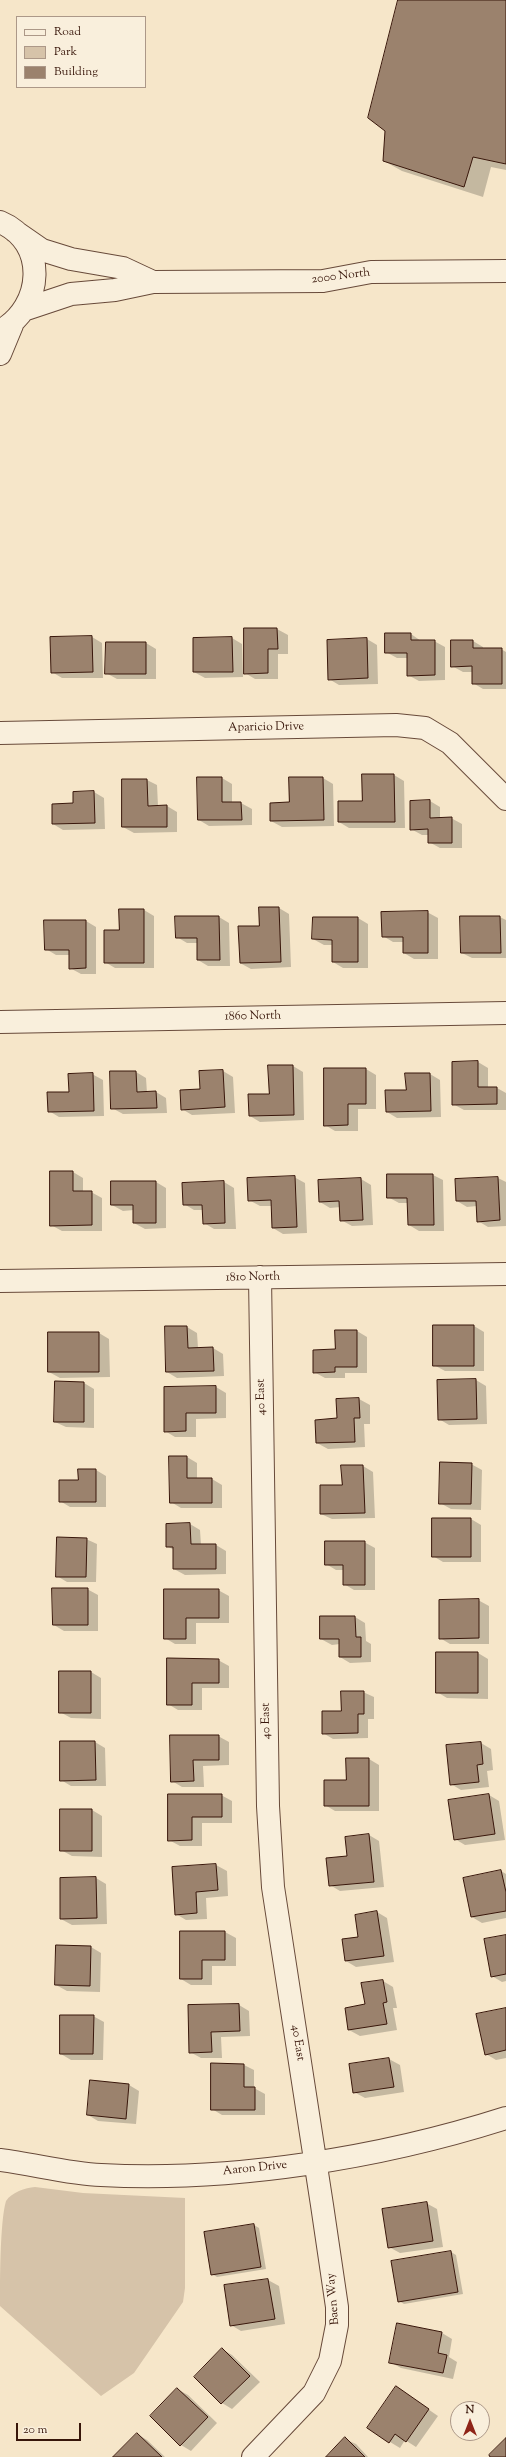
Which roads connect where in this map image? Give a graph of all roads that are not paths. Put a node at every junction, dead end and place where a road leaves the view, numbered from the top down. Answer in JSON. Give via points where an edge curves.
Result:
{"nodes":[{"id":1,"x":5,"y":221,"type":"edge"},
{"id":2,"x":506,"y":271,"type":"edge"},
{"id":3,"x":153,"y":282,"type":"junction"},
{"id":4,"x":12,"y":322,"type":"edge"},
{"id":5,"x":0,"y":354,"type":"edge"},
{"id":6,"x":0,"y":733,"type":"edge"},
{"id":7,"x":506,"y":798,"type":"edge"},
{"id":8,"x":506,"y":1014,"type":"edge"},
{"id":9,"x":0,"y":1022,"type":"edge"},
{"id":10,"x":506,"y":1274,"type":"edge"},
{"id":11,"x":260,"y":1277,"type":"junction"},
{"id":12,"x":0,"y":1281,"type":"edge"},
{"id":13,"x":506,"y":2118,"type":"edge"},
{"id":14,"x":0,"y":2160,"type":"edge"},
{"id":15,"x":315,"y":2161,"type":"junction"},
{"id":16,"x":253,"y":2457,"type":"edge"}],
"edges":[{"from":1,"to":3,"type":"street","name":"2000 North","via":[[42,250],[71,259],[123,268]]},
{"from":1,"to":4,"type":"street","via":[[28,249],[35,269],[34,290]]},
{"from":2,"to":3,"type":"street","name":"2000 North","via":[[371,272],[323,281]]},
{"from":3,"to":4,"type":"street","name":"2000 North","via":[[115,290],[71,294]]},
{"from":4,"to":5,"type":"street"},
{"from":6,"to":7,"type":"street","name":"Aparicio Drive","via":[[396,726],[425,728],[450,743]]},
{"from":8,"to":9,"type":"street","name":"1860 North"},
{"from":10,"to":11,"type":"street","name":"1810 North"},
{"from":11,"to":12,"type":"street","name":"1810 North"},
{"from":11,"to":15,"type":"street","name":"40 East","via":[[268,1806],[273,1888]]},
{"from":13,"to":15,"type":"street","name":"Aaron Drive","via":[[418,2143]]},
{"from":14,"to":15,"type":"street","name":"Aaron Drive","via":[[100,2175],[191,2175]]},
{"from":15,"to":16,"type":"street","name":"Baen Way","via":[[337,2307],[335,2343],[323,2377],[314,2393]]}]}
